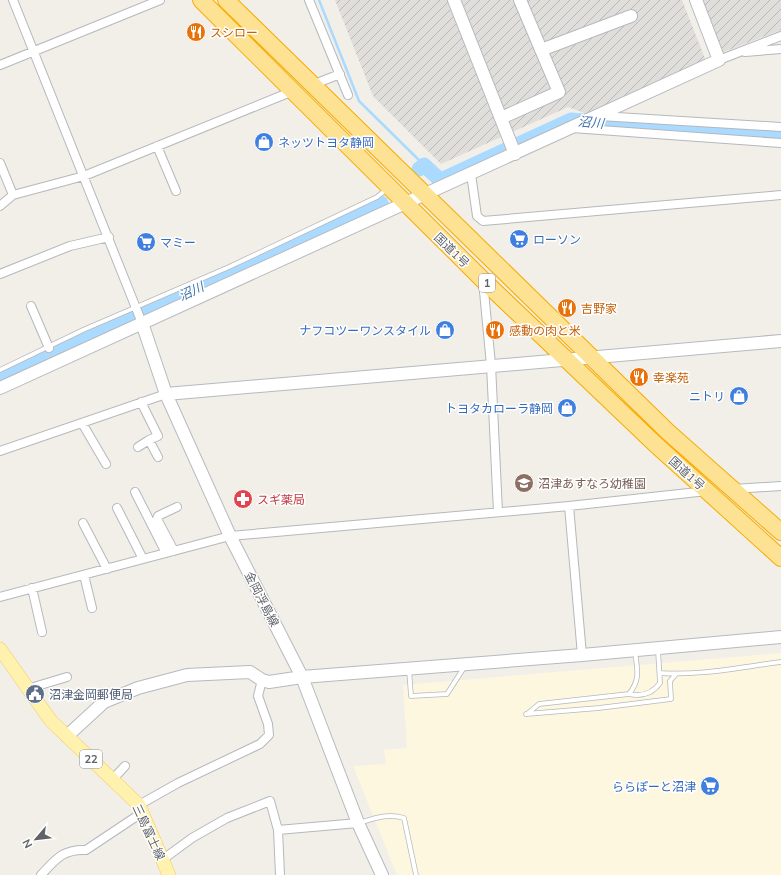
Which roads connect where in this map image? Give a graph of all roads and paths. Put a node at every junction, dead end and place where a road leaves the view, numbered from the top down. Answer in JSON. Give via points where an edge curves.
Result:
{"nodes":[{"id":1,"x":13,"y":0,"type":"edge"},
{"id":2,"x":160,"y":0,"type":"edge"},
{"id":3,"x":201,"y":0,"type":"edge"},
{"id":4,"x":226,"y":0,"type":"edge"},
{"id":5,"x":309,"y":0,"type":"edge"},
{"id":6,"x":454,"y":0,"type":"edge"},
{"id":7,"x":520,"y":0,"type":"edge"},
{"id":8,"x":696,"y":0,"type":"edge"},
{"id":9,"x":631,"y":16,"type":"dead end"},
{"id":10,"x":781,"y":36,"type":"edge"},
{"id":11,"x":781,"y":49,"type":"edge"},
{"id":12,"x":541,"y":50,"type":"junction"},
{"id":13,"x":33,"y":52,"type":"junction"},
{"id":14,"x":736,"y":53,"type":"junction"},
{"id":15,"x":719,"y":60,"type":"junction"},
{"id":16,"x":0,"y":65,"type":"edge"},
{"id":17,"x":340,"y":74,"type":"junction"},
{"id":18,"x":312,"y":85,"type":"junction"},
{"id":19,"x":293,"y":91,"type":"junction"},
{"id":20,"x":348,"y":95,"type":"dead end"},
{"id":21,"x":597,"y":116,"type":"junction"},
{"id":22,"x":501,"y":118,"type":"junction"},
{"id":23,"x":575,"y":127,"type":"junction"},
{"id":24,"x":781,"y":127,"type":"edge"},
{"id":25,"x":781,"y":143,"type":"edge"},
{"id":26,"x":157,"y":146,"type":"junction"},
{"id":27,"x":515,"y":154,"type":"junction"},
{"id":28,"x":0,"y":163,"type":"edge"},
{"id":29,"x":471,"y":174,"type":"junction"},
{"id":30,"x":84,"y":176,"type":"junction"},
{"id":31,"x":389,"y":187,"type":"junction"},
{"id":32,"x":176,"y":191,"type":"dead end"},
{"id":33,"x":13,"y":195,"type":"junction"},
{"id":34,"x":424,"y":195,"type":"junction"},
{"id":35,"x":781,"y":195,"type":"edge"},
{"id":36,"x":406,"y":204,"type":"junction"},
{"id":37,"x":0,"y":206,"type":"edge"},
{"id":38,"x":109,"y":237,"type":"junction"},
{"id":39,"x":0,"y":274,"type":"edge"},
{"id":40,"x":482,"y":279,"type":"junction"},
{"id":41,"x":31,"y":306,"type":"dead end"},
{"id":42,"x":136,"y":308,"type":"junction"},
{"id":43,"x":142,"y":323,"type":"junction"},
{"id":44,"x":781,"y":341,"type":"edge"},
{"id":45,"x":49,"y":348,"type":"junction"},
{"id":46,"x":592,"y":358,"type":"junction"},
{"id":47,"x":568,"y":361,"type":"junction"},
{"id":48,"x":491,"y":365,"type":"junction"},
{"id":49,"x":0,"y":370,"type":"edge"},
{"id":50,"x":0,"y":388,"type":"edge"},
{"id":51,"x":166,"y":394,"type":"junction"},
{"id":52,"x":141,"y":402,"type":"junction"},
{"id":53,"x":82,"y":423,"type":"junction"},
{"id":54,"x":149,"y":440,"type":"junction"},
{"id":55,"x":138,"y":447,"type":"dead end"},
{"id":56,"x":0,"y":451,"type":"edge"},
{"id":57,"x":158,"y":457,"type":"dead end"},
{"id":58,"x":106,"y":464,"type":"dead end"},
{"id":59,"x":781,"y":486,"type":"edge"},
{"id":60,"x":732,"y":489,"type":"junction"},
{"id":61,"x":707,"y":491,"type":"junction"},
{"id":62,"x":136,"y":492,"type":"dead end"},
{"id":63,"x":569,"y":506,"type":"junction"},
{"id":64,"x":177,"y":507,"type":"dead end"},
{"id":65,"x":117,"y":508,"type":"dead end"},
{"id":66,"x":498,"y":512,"type":"junction"},
{"id":67,"x":83,"y":523,"type":"dead end"},
{"id":68,"x":781,"y":532,"type":"edge"},
{"id":69,"x":230,"y":536,"type":"junction"},
{"id":70,"x":170,"y":552,"type":"junction"},
{"id":71,"x":781,"y":558,"type":"edge"},
{"id":72,"x":143,"y":559,"type":"junction"},
{"id":73,"x":107,"y":568,"type":"junction"},
{"id":74,"x":84,"y":575,"type":"junction"},
{"id":75,"x":32,"y":588,"type":"junction"},
{"id":76,"x":0,"y":597,"type":"edge"},
{"id":77,"x":92,"y":608,"type":"dead end"},
{"id":78,"x":42,"y":632,"type":"dead end"},
{"id":79,"x":781,"y":637,"type":"edge"},
{"id":80,"x":658,"y":648,"type":"junction"},
{"id":81,"x":635,"y":650,"type":"junction"},
{"id":82,"x":1,"y":651,"type":"edge"},
{"id":83,"x":582,"y":655,"type":"junction"},
{"id":84,"x":781,"y":662,"type":"edge"},
{"id":85,"x":466,"y":664,"type":"junction"},
{"id":86,"x":409,"y":669,"type":"junction"},
{"id":87,"x":660,"y":673,"type":"junction"},
{"id":88,"x":676,"y":674,"type":"junction"},
{"id":89,"x":67,"y":677,"type":"dead end"},
{"id":90,"x":302,"y":677,"type":"junction"},
{"id":91,"x":262,"y":680,"type":"junction"},
{"id":92,"x":28,"y":689,"type":"junction"},
{"id":93,"x":629,"y":694,"type":"junction"},
{"id":94,"x":67,"y":736,"type":"junction"},
{"id":95,"x":125,"y":766,"type":"dead end"},
{"id":96,"x":113,"y":779,"type":"junction"},
{"id":97,"x":141,"y":809,"type":"junction"},
{"id":98,"x":358,"y":823,"type":"junction"},
{"id":99,"x":278,"y":830,"type":"junction"},
{"id":100,"x":162,"y":860,"type":"junction"},
{"id":101,"x":41,"y":875,"type":"edge"},
{"id":102,"x":169,"y":875,"type":"edge"},
{"id":103,"x":280,"y":875,"type":"edge"},
{"id":104,"x":382,"y":875,"type":"edge"},
{"id":105,"x":416,"y":875,"type":"edge"}],
"edges":[{"from":1,"to":13,"type":"street"},
{"from":2,"to":13,"type":"street"},
{"from":3,"to":19,"type":"highway","name":"国道1号","number":"1"},
{"from":4,"to":18,"type":"highway","name":"国道1号","number":"1"},
{"from":5,"to":17,"type":"street"},
{"from":6,"to":22,"type":"street"},
{"from":7,"to":12,"type":"street"},
{"from":8,"to":15,"type":"street"},
{"from":9,"to":12,"type":"street"},
{"from":10,"to":14,"type":"street"},
{"from":11,"to":14,"type":"street"},
{"from":12,"to":22,"type":"street","via":[[559,92]]},
{"from":13,"to":16,"type":"street"},
{"from":13,"to":30,"type":"street"},
{"from":14,"to":15,"type":"street"},
{"from":15,"to":21,"type":"street"},
{"from":17,"to":18,"type":"street"},
{"from":17,"to":20,"type":"street"},
{"from":18,"to":34,"type":"highway","name":"国道1号","number":"1"},
{"from":19,"to":26,"type":"street"},
{"from":19,"to":31,"type":"highway","name":"国道1号","number":"1"},
{"from":21,"to":23,"type":"street"},
{"from":21,"to":24,"type":"street"},
{"from":22,"to":27,"type":"street"},
{"from":23,"to":25,"type":"street"},
{"from":23,"to":27,"type":"street"},
{"from":26,"to":30,"type":"street"},
{"from":26,"to":32,"type":"street"},
{"from":27,"to":29,"type":"street"},
{"from":28,"to":33,"type":"street"},
{"from":29,"to":34,"type":"street"},
{"from":29,"to":35,"type":"street","via":[[477,216],[483,221]]},
{"from":30,"to":33,"type":"street"},
{"from":30,"to":38,"type":"street"},
{"from":31,"to":36,"type":"highway","name":"国道1号","number":"1"},
{"from":31,"to":42,"type":"lane","via":[[377,197],[305,232]]},
{"from":33,"to":37,"type":"street"},
{"from":34,"to":36,"type":"street"},
{"from":34,"to":46,"type":"highway","name":"国道1号","number":"1"},
{"from":36,"to":40,"type":"highway","name":"国道1号","number":"1"},
{"from":36,"to":43,"type":"street"},
{"from":38,"to":39,"type":"street","via":[[70,246]]},
{"from":38,"to":42,"type":"street"},
{"from":40,"to":47,"type":"highway","name":"国道1号","number":"1"},
{"from":40,"to":48,"type":"street"},
{"from":41,"to":45,"type":"street"},
{"from":42,"to":43,"type":"street"},
{"from":42,"to":45,"type":"lane","via":[[83,330]]},
{"from":43,"to":50,"type":"street"},
{"from":43,"to":51,"type":"street","name":"金岡浮島線"},
{"from":44,"to":46,"type":"street"},
{"from":45,"to":49,"type":"lane"},
{"from":46,"to":47,"type":"street"},
{"from":46,"to":60,"type":"highway","name":"国道1号","number":"1","via":[[667,431]]},
{"from":47,"to":48,"type":"street"},
{"from":47,"to":61,"type":"highway","name":"国道1号","number":"1"},
{"from":48,"to":51,"type":"street"},
{"from":48,"to":66,"type":"street"},
{"from":51,"to":52,"type":"street"},
{"from":51,"to":69,"type":"street","name":"金岡浮島線"},
{"from":52,"to":53,"type":"street"},
{"from":52,"to":54,"type":"street","via":[[158,436]]},
{"from":53,"to":56,"type":"street"},
{"from":53,"to":58,"type":"street"},
{"from":54,"to":55,"type":"street"},
{"from":54,"to":57,"type":"street"},
{"from":59,"to":60,"type":"street"},
{"from":60,"to":68,"type":"highway","name":"国道1号","number":"1"},
{"from":61,"to":63,"type":"street"},
{"from":61,"to":71,"type":"highway","name":"国道1号","number":"1"},
{"from":62,"to":70,"type":"street"},
{"from":63,"to":66,"type":"street"},
{"from":63,"to":83,"type":"street"},
{"from":64,"to":70,"type":"street","via":[[158,516],[157,519]]},
{"from":65,"to":72,"type":"street"},
{"from":66,"to":69,"type":"street"},
{"from":67,"to":73,"type":"street"},
{"from":69,"to":70,"type":"street"},
{"from":69,"to":90,"type":"street","name":"金岡浮島線"},
{"from":70,"to":72,"type":"street"},
{"from":72,"to":73,"type":"street"},
{"from":73,"to":74,"type":"street"},
{"from":74,"to":75,"type":"street"},
{"from":74,"to":77,"type":"street"},
{"from":75,"to":76,"type":"street"},
{"from":75,"to":78,"type":"street"},
{"from":79,"to":80,"type":"street"},
{"from":80,"to":81,"type":"street"},
{"from":80,"to":87,"type":"lane"},
{"from":81,"to":83,"type":"street"},
{"from":81,"to":93,"type":"lane","via":[[638,676],[636,686]]},
{"from":82,"to":92,"type":"main road","name":"三島富士線","number":"22"},
{"from":83,"to":85,"type":"street"},
{"from":84,"to":88,"type":"lane"},
{"from":85,"to":86,"type":"street"},
{"from":85,"to":86,"type":"lane","via":[[447,694],[411,696]]},
{"from":86,"to":90,"type":"street"},
{"from":87,"to":88,"type":"lane"},
{"from":87,"to":93,"type":"lane","via":[[660,683],[655,690],[638,696]]},
{"from":88,"to":93,"type":"lane","via":[[670,681],[671,699],[526,714],[539,704]]},
{"from":89,"to":92,"type":"street"},
{"from":90,"to":91,"type":"street","via":[[269,682]]},
{"from":90,"to":98,"type":"street","name":"金岡浮島線"},
{"from":91,"to":94,"type":"street","via":[[250,672],[187,675],[138,688],[104,702]]},
{"from":91,"to":97,"type":"street","via":[[258,696],[268,724],[269,735],[260,744],[178,783]]},
{"from":92,"to":94,"type":"main road","name":"三島富士線","number":"22","via":[[51,721]]},
{"from":94,"to":96,"type":"main road","name":"三島富士線","number":"22"},
{"from":95,"to":96,"type":"street"},
{"from":96,"to":97,"type":"main road","name":"三島富士線","number":"22"},
{"from":97,"to":100,"type":"main road","name":"三島富士線","number":"22"},
{"from":97,"to":101,"type":"street","via":[[86,850],[75,850],[61,855]]},
{"from":98,"to":99,"type":"street"},
{"from":98,"to":104,"type":"street","name":"金岡浮島線"},
{"from":98,"to":105,"type":"lane","via":[[393,815],[404,818]]},
{"from":99,"to":100,"type":"street","via":[[270,801],[228,818],[192,838]]},
{"from":99,"to":103,"type":"street"},
{"from":100,"to":102,"type":"main road","name":"三島富士線","number":"22"}]}
